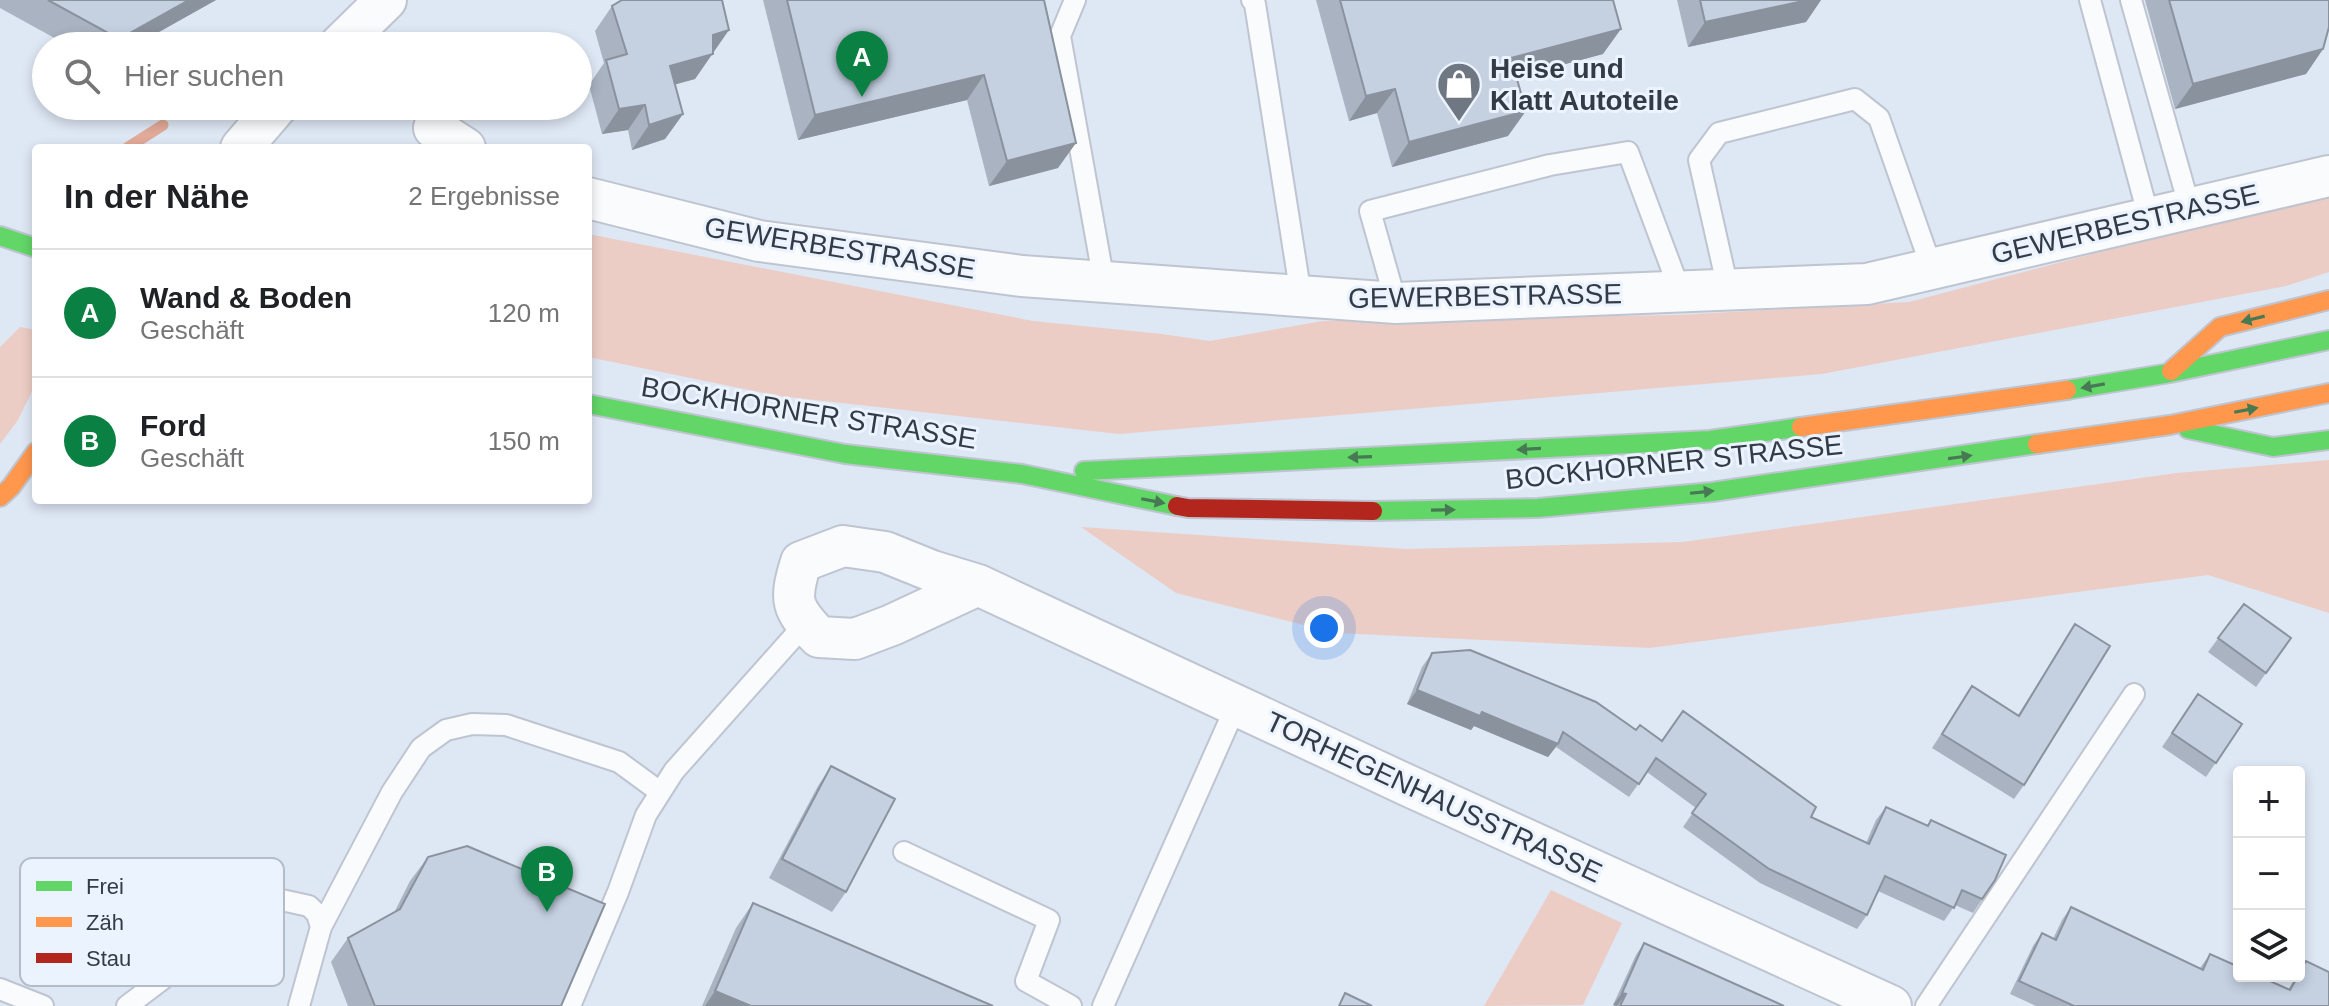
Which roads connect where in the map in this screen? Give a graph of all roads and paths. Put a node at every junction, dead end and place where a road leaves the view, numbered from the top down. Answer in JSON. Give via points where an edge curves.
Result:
{"nodes":[{"id":1,"x":386,"y":0,"type":"edge"},
{"id":2,"x":1075,"y":0,"type":"edge"},
{"id":3,"x":1252,"y":0,"type":"edge"},
{"id":4,"x":2090,"y":0,"type":"edge"},
{"id":5,"x":2131,"y":0,"type":"edge"},
{"id":6,"x":353,"y":32,"type":"edge"},
{"id":7,"x":265,"y":120,"type":"edge"},
{"id":8,"x":244,"y":144,"type":"edge"},
{"id":9,"x":2329,"y":176,"type":"edge"},
{"id":10,"x":592,"y":199,"type":"edge"},
{"id":11,"x":2190,"y":209,"type":"junction"},
{"id":12,"x":2149,"y":218,"type":"junction"},
{"id":13,"x":0,"y":236,"type":"edge"},
{"id":14,"x":32,"y":247,"type":"edge"},
{"id":15,"x":1932,"y":269,"type":"junction"},
{"id":16,"x":1104,"y":282,"type":"junction"},
{"id":17,"x":1728,"y":289,"type":"junction"},
{"id":18,"x":1680,"y":291,"type":"junction"},
{"id":19,"x":1301,"y":296,"type":"junction"},
{"id":20,"x":2329,"y":300,"type":"edge"},
{"id":21,"x":1396,"y":303,"type":"junction"},
{"id":22,"x":2329,"y":340,"type":"edge"},
{"id":23,"x":2170,"y":373,"type":"junction"},
{"id":24,"x":2329,"y":393,"type":"edge"},
{"id":25,"x":592,"y":405,"type":"edge"},
{"id":26,"x":2170,"y":425,"type":"junction"},
{"id":27,"x":2329,"y":440,"type":"edge"},
{"id":28,"x":32,"y":458,"type":"edge"},
{"id":29,"x":1022,"y":474,"type":"junction"},
{"id":30,"x":0,"y":497,"type":"edge"},
{"id":31,"x":978,"y":585,"type":"junction"},
{"id":32,"x":806,"y":623,"type":"junction"},
{"id":33,"x":2134,"y":694,"type":"dead end"},
{"id":34,"x":1236,"y":706,"type":"junction"},
{"id":35,"x":660,"y":792,"type":"junction"},
{"id":36,"x":904,"y":852,"type":"dead end"},
{"id":37,"x":284,"y":901,"type":"edge"},
{"id":38,"x":321,"y":927,"type":"junction"},
{"id":39,"x":153,"y":986,"type":"edge"},
{"id":40,"x":10,"y":996,"type":"edge"},
{"id":41,"x":43,"y":1006,"type":"edge"},
{"id":42,"x":127,"y":1006,"type":"edge"},
{"id":43,"x":299,"y":1006,"type":"edge"},
{"id":44,"x":570,"y":1006,"type":"edge"},
{"id":45,"x":1071,"y":1006,"type":"edge"},
{"id":46,"x":1103,"y":1006,"type":"edge"},
{"id":47,"x":1891,"y":1006,"type":"edge"},
{"id":48,"x":1926,"y":1006,"type":"edge"}],
"edges":[{"from":1,"to":6,"type":"street"},
{"from":2,"to":16,"type":"lane","via":[[1060,36]]},
{"from":3,"to":19,"type":"lane"},
{"from":4,"to":12,"type":"lane"},
{"from":5,"to":11,"type":"lane"},
{"from":7,"to":8,"type":"street"},
{"from":9,"to":11,"type":"street","name":"GEWERBESTRASSE"},
{"from":10,"to":16,"type":"street","name":"GEWERBESTRASSE","via":[[759,241]]},
{"from":11,"to":12,"type":"street","name":"GEWERBESTRASSE"},
{"from":12,"to":15,"type":"street","name":"GEWERBESTRASSE"},
{"from":13,"to":14,"type":"main road"},
{"from":15,"to":17,"type":"street","name":"GEWERBESTRASSE","via":[[1867,284]]},
{"from":15,"to":17,"type":"lane","via":[[1879,118],[1855,99],[1719,133],[1699,160]]},
{"from":16,"to":19,"type":"street","name":"GEWERBESTRASSE"},
{"from":17,"to":18,"type":"street","name":"GEWERBESTRASSE"},
{"from":18,"to":21,"type":"street","name":"GEWERBESTRASSE"},
{"from":18,"to":21,"type":"lane","via":[[1628,152],[1550,165],[1370,211]]},
{"from":19,"to":21,"type":"street","name":"GEWERBESTRASSE"},
{"from":20,"to":23,"type":"main road","one_way":true,"via":[[2220,327]]},
{"from":22,"to":23,"type":"main road","name":"BOCKHORNER STRASSE"},
{"from":23,"to":29,"type":"main road","name":"BOCKHORNER STRASSE","one_way":true,"via":[[1710,440]]},
{"from":26,"to":24,"type":"main road","name":"BOCKHORNER STRASSE","one_way":true},
{"from":25,"to":29,"type":"main road","name":"BOCKHORNER STRASSE","via":[[845,454]]},
{"from":26,"to":27,"type":"main road","via":[[2273,447]]},
{"from":29,"to":26,"type":"main road","name":"BOCKHORNER STRASSE","one_way":true,"via":[[1188,508],[1538,508],[1712,492]]},
{"from":28,"to":30,"type":"main road"},
{"from":31,"to":32,"type":"street","via":[[855,639],[819,637]]},
{"from":31,"to":32,"type":"street","name":"TORHEGENHAUSSTRASSE","via":[[885,552],[843,546],[801,562],[792,591]]},
{"from":31,"to":34,"type":"street","name":"TORHEGENHAUSSTRASSE"},
{"from":32,"to":35,"type":"lane"},
{"from":33,"to":48,"type":"lane"},
{"from":34,"to":46,"type":"lane"},
{"from":34,"to":47,"type":"street","name":"TORHEGENHAUSSTRASSE"},
{"from":35,"to":38,"type":"lane","via":[[619,762],[506,725],[446,730],[421,748],[392,792]]},
{"from":35,"to":44,"type":"lane"},
{"from":36,"to":45,"type":"lane","via":[[1049,920],[1026,981]]},
{"from":37,"to":38,"type":"lane","via":[[309,906]]},
{"from":38,"to":43,"type":"lane"},
{"from":39,"to":42,"type":"lane"},
{"from":40,"to":41,"type":"lane"}]}
